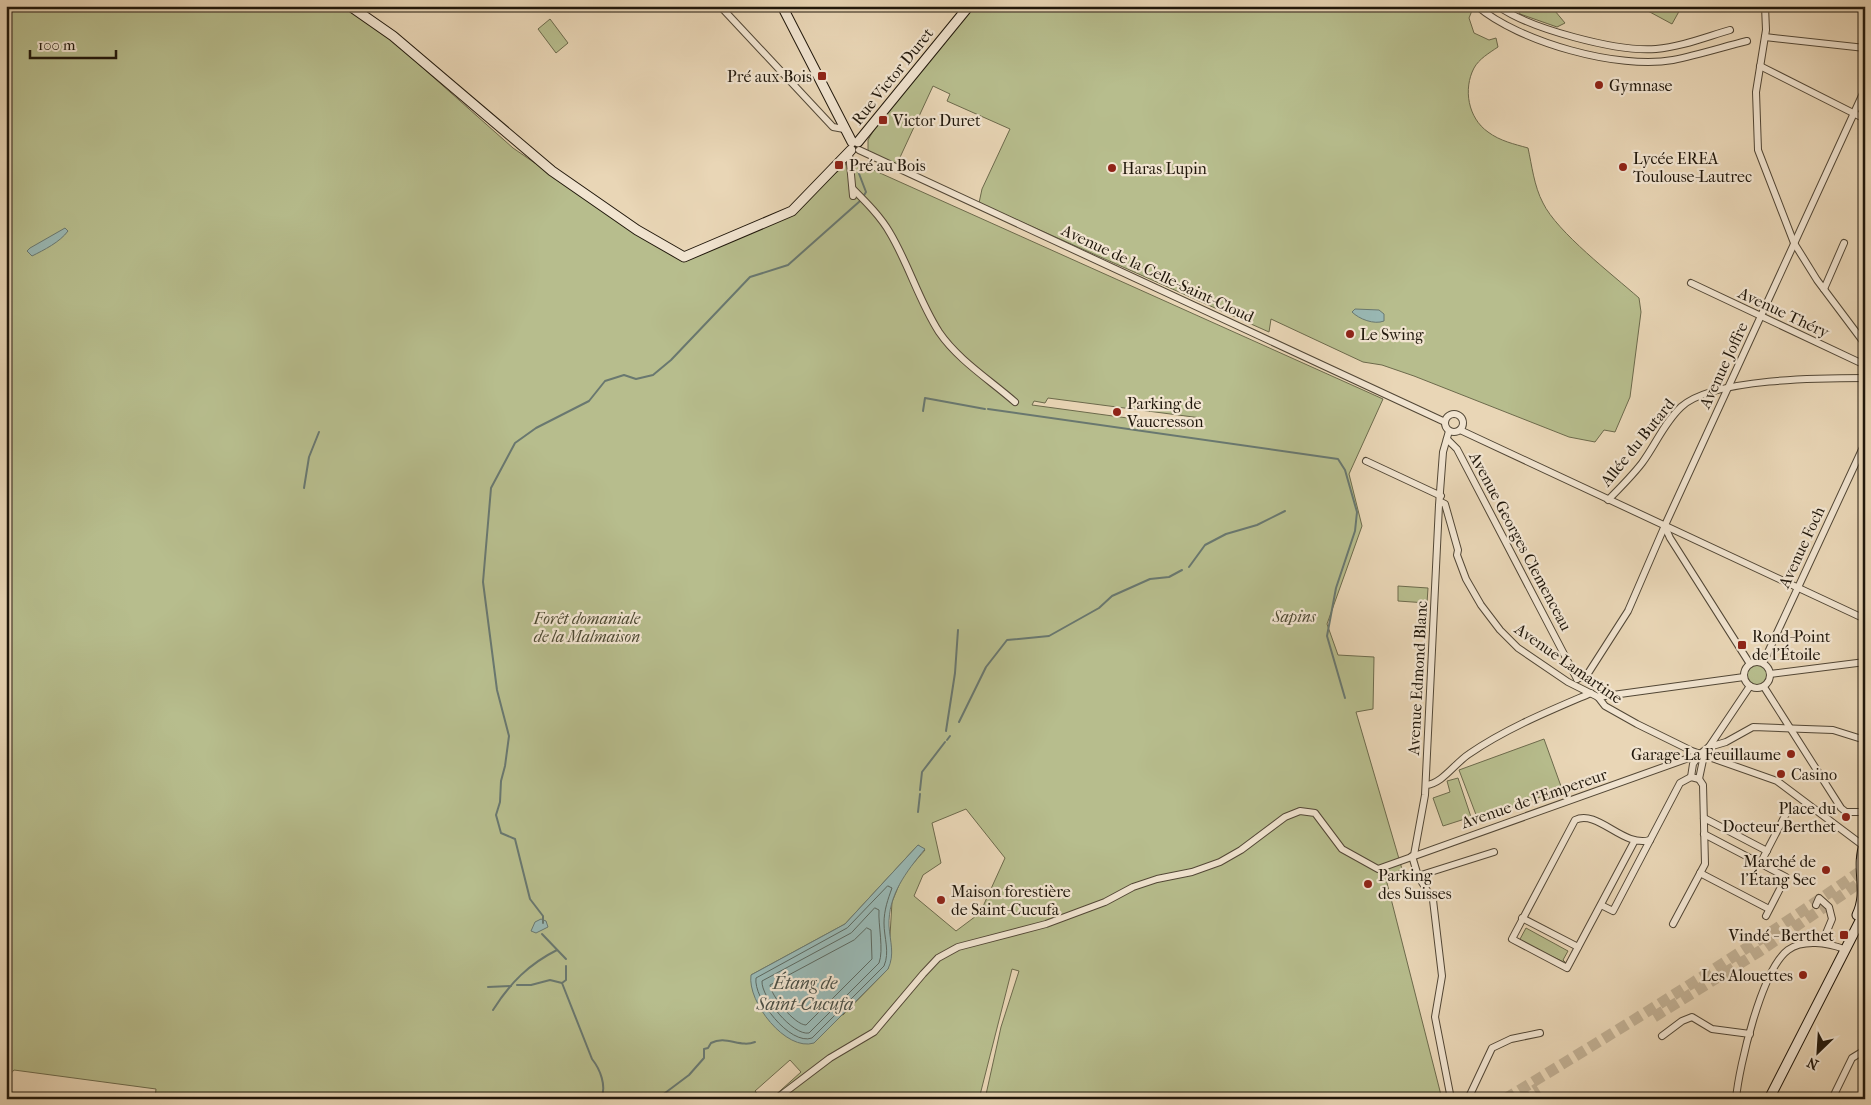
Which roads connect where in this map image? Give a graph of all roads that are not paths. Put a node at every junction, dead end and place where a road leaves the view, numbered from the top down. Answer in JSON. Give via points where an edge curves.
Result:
{"nodes":[{"id":1,"x":350,"y":6,"type":"edge"},
{"id":2,"x":720,"y":6,"type":"edge"},
{"id":3,"x":782,"y":6,"type":"edge"},
{"id":4,"x":1477,"y":6,"type":"edge"},
{"id":5,"x":1498,"y":6,"type":"edge"},
{"id":6,"x":1765,"y":6,"type":"edge"},
{"id":7,"x":965,"y":8,"type":"edge"},
{"id":8,"x":1730,"y":30,"type":"dead end"},
{"id":9,"x":1765,"y":37,"type":"junction"},
{"id":10,"x":1747,"y":41,"type":"dead end"},
{"id":11,"x":1865,"y":48,"type":"edge"},
{"id":12,"x":1760,"y":66,"type":"junction"},
{"id":13,"x":1865,"y":89,"type":"edge"},
{"id":14,"x":1854,"y":113,"type":"junction"},
{"id":15,"x":1865,"y":119,"type":"edge"},
{"id":16,"x":844,"y":129,"type":"junction"},
{"id":17,"x":854,"y":147,"type":"junction"},
{"id":18,"x":1844,"y":243,"type":"dead end"},
{"id":19,"x":1794,"y":244,"type":"junction"},
{"id":20,"x":1691,"y":283,"type":"dead end"},
{"id":21,"x":1824,"y":289,"type":"junction"},
{"id":22,"x":1760,"y":317,"type":"junction"},
{"id":23,"x":1865,"y":344,"type":"edge"},
{"id":24,"x":1865,"y":365,"type":"edge"},
{"id":25,"x":1865,"y":378,"type":"edge"},
{"id":26,"x":1728,"y":387,"type":"junction"},
{"id":27,"x":1015,"y":402,"type":"dead end"},
{"id":28,"x":1445,"y":422,"type":"junction"},
{"id":29,"x":1460,"y":430,"type":"junction"},
{"id":30,"x":1449,"y":431,"type":"junction"},
{"id":31,"x":1447,"y":439,"type":"junction"},
{"id":32,"x":1865,"y":443,"type":"edge"},
{"id":33,"x":1366,"y":461,"type":"dead end"},
{"id":34,"x":1441,"y":499,"type":"junction"},
{"id":35,"x":1608,"y":500,"type":"junction"},
{"id":36,"x":1665,"y":527,"type":"junction"},
{"id":37,"x":1438,"y":528,"type":"junction"},
{"id":38,"x":1452,"y":529,"type":"junction"},
{"id":39,"x":1681,"y":534,"type":"junction"},
{"id":40,"x":1677,"y":546,"type":"junction"},
{"id":41,"x":1798,"y":588,"type":"junction"},
{"id":42,"x":1865,"y":620,"type":"edge"},
{"id":43,"x":1865,"y":662,"type":"edge"},
{"id":44,"x":1763,"y":663,"type":"junction"},
{"id":45,"x":1750,"y":664,"type":"junction"},
{"id":46,"x":1770,"y":674,"type":"junction"},
{"id":47,"x":1744,"y":677,"type":"junction"},
{"id":48,"x":1576,"y":682,"type":"junction"},
{"id":49,"x":1750,"y":686,"type":"junction"},
{"id":50,"x":1764,"y":686,"type":"junction"},
{"id":51,"x":1591,"y":693,"type":"junction"},
{"id":52,"x":1598,"y":697,"type":"junction"},
{"id":53,"x":1790,"y":728,"type":"junction"},
{"id":54,"x":1865,"y":740,"type":"edge"},
{"id":55,"x":1709,"y":747,"type":"junction"},
{"id":56,"x":1700,"y":754,"type":"junction"},
{"id":57,"x":1691,"y":778,"type":"junction"},
{"id":58,"x":1701,"y":782,"type":"junction"},
{"id":59,"x":1426,"y":785,"type":"junction"},
{"id":60,"x":1710,"y":785,"type":"dead end"},
{"id":61,"x":1865,"y":803,"type":"edge"},
{"id":62,"x":1788,"y":810,"type":"dead end"},
{"id":63,"x":1864,"y":812,"type":"edge"},
{"id":64,"x":1704,"y":818,"type":"junction"},
{"id":65,"x":1704,"y":834,"type":"junction"},
{"id":66,"x":1650,"y":840,"type":"junction"},
{"id":67,"x":1634,"y":842,"type":"junction"},
{"id":68,"x":1864,"y":845,"type":"edge"},
{"id":69,"x":1767,"y":851,"type":"junction"},
{"id":70,"x":1494,"y":852,"type":"dead end"},
{"id":71,"x":1413,"y":856,"type":"junction"},
{"id":72,"x":1760,"y":864,"type":"junction"},
{"id":73,"x":1700,"y":873,"type":"junction"},
{"id":74,"x":1418,"y":876,"type":"junction"},
{"id":75,"x":1864,"y":899,"type":"edge"},
{"id":76,"x":1601,"y":905,"type":"junction"},
{"id":77,"x":1816,"y":905,"type":"dead end"},
{"id":78,"x":1863,"y":913,"type":"edge"},
{"id":79,"x":1522,"y":918,"type":"junction"},
{"id":80,"x":1673,"y":924,"type":"dead end"},
{"id":81,"x":1822,"y":943,"type":"junction"},
{"id":82,"x":1578,"y":947,"type":"junction"},
{"id":83,"x":1844,"y":949,"type":"junction"},
{"id":84,"x":1540,"y":1033,"type":"dead end"},
{"id":85,"x":1750,"y":1034,"type":"junction"},
{"id":86,"x":1662,"y":1036,"type":"dead end"},
{"id":87,"x":1865,"y":1050,"type":"edge"},
{"id":88,"x":1770,"y":1098,"type":"edge"},
{"id":89,"x":776,"y":1099,"type":"edge"},
{"id":90,"x":1451,"y":1099,"type":"edge"},
{"id":91,"x":1468,"y":1099,"type":"edge"},
{"id":92,"x":1736,"y":1099,"type":"edge"},
{"id":93,"x":1832,"y":1099,"type":"edge"}],
"edges":[{"from":1,"to":17,"type":"street","name":"Rue Victor Duret","via":[[393,36],[552,171],[684,258],[792,211]]},
{"from":2,"to":16,"type":"street","via":[[832,127]]},
{"from":3,"to":16,"type":"street"},
{"from":4,"to":10,"type":"street","via":[[1498,22],[1531,38],[1625,62],[1673,60]]},
{"from":5,"to":8,"type":"street","via":[[1551,30],[1628,48],[1655,49]]},
{"from":6,"to":9,"type":"street"},
{"from":7,"to":17,"type":"street","name":"Rue Victor Duret"},
{"from":9,"to":11,"type":"street"},
{"from":9,"to":12,"type":"street"},
{"from":12,"to":14,"type":"street"},
{"from":12,"to":19,"type":"street","via":[[1756,92],[1758,150]]},
{"from":13,"to":14,"type":"street","name":"Avenue Joffre"},
{"from":14,"to":15,"type":"street"},
{"from":14,"to":19,"type":"street","name":"Avenue Joffre"},
{"from":16,"to":17,"type":"street"},
{"from":17,"to":27,"type":"street","via":[[853,193],[890,231],[926,310],[941,334]]},
{"from":17,"to":28,"type":"street","name":"Avenue de la Celle-Saint-Cloud"},
{"from":18,"to":21,"type":"street"},
{"from":19,"to":21,"type":"street"},
{"from":19,"to":22,"type":"street","name":"Avenue Joffre"},
{"from":20,"to":22,"type":"street","name":"Avenue Théry"},
{"from":21,"to":23,"type":"street"},
{"from":22,"to":24,"type":"street","name":"Avenue Théry"},
{"from":22,"to":26,"type":"street","name":"Avenue Joffre"},
{"from":25,"to":26,"type":"street","name":"Allée du Butard","via":[[1806,379]]},
{"from":26,"to":35,"type":"street","name":"Allée du Butard","via":[[1683,405],[1669,420],[1642,463]]},
{"from":26,"to":36,"type":"street","name":"Avenue Joffre"},
{"from":28,"to":29,"type":"street","name":"Avenue de la Celle-Saint-Cloud","via":[[1452,415],[1459,416],[1463,423]]},
{"from":28,"to":30,"type":"street"},
{"from":29,"to":30,"type":"street"},
{"from":29,"to":35,"type":"street","name":"Avenue de la Celle-Saint-Cloud"},
{"from":30,"to":31,"type":"street","name":"Avenue Edmond Blanc"},
{"from":31,"to":34,"type":"street","name":"Avenue Edmond Blanc","via":[[1443,452]]},
{"from":31,"to":48,"type":"street","name":"Avenue Georges Clemenceau","via":[[1457,449]]},
{"from":32,"to":41,"type":"street","name":"Avenue Foch"},
{"from":33,"to":34,"type":"street"},
{"from":34,"to":37,"type":"street","name":"Avenue Edmond Blanc"},
{"from":34,"to":38,"type":"street","name":"Avenue Lamartine"},
{"from":35,"to":36,"type":"street","name":"Avenue de la Celle-Saint-Cloud"},
{"from":36,"to":39,"type":"street","name":"Avenue de la Celle-Saint-Cloud"},
{"from":36,"to":40,"type":"street"},
{"from":36,"to":48,"type":"street","name":"Avenue Joffre","via":[[1628,611],[1587,675]]},
{"from":37,"to":38,"type":"street"},
{"from":37,"to":59,"type":"street","name":"Avenue Edmond Blanc"},
{"from":38,"to":48,"type":"street","name":"Avenue Lamartine","via":[[1466,579],[1500,630],[1518,648]]},
{"from":39,"to":40,"type":"street"},
{"from":39,"to":41,"type":"street","name":"Avenue de la Celle-Saint-Cloud"},
{"from":40,"to":45,"type":"street"},
{"from":41,"to":42,"type":"street","name":"Avenue de la Celle-Saint-Cloud"},
{"from":41,"to":44,"type":"street","name":"Avenue Foch"},
{"from":43,"to":46,"type":"street"},
{"from":44,"to":45,"type":"street"},
{"from":44,"to":46,"type":"street"},
{"from":45,"to":47,"type":"street"},
{"from":46,"to":50,"type":"street"},
{"from":47,"to":49,"type":"street"},
{"from":47,"to":52,"type":"street"},
{"from":48,"to":51,"type":"street","name":"Avenue Lamartine"},
{"from":49,"to":50,"type":"street"},
{"from":49,"to":55,"type":"street"},
{"from":50,"to":53,"type":"street"},
{"from":51,"to":52,"type":"street","name":"Avenue Lamartine"},
{"from":51,"to":59,"type":"street","via":[[1487,742],[1464,757],[1437,782]]},
{"from":52,"to":56,"type":"street","name":"Avenue Lamartine","via":[[1604,706],[1620,716]]},
{"from":53,"to":54,"type":"street","via":[[1833,730]]},
{"from":53,"to":55,"type":"street","via":[[1753,727]]},
{"from":53,"to":63,"type":"street","via":[[1844,811]]},
{"from":55,"to":56,"type":"street"},
{"from":56,"to":57,"type":"street","via":[[1693,764]]},
{"from":56,"to":58,"type":"street","via":[[1703,760]]},
{"from":56,"to":68,"type":"street","name":"Avenue Lamartine","via":[[1777,781]]},
{"from":56,"to":71,"type":"street","name":"Avenue de l'Empereur"},
{"from":57,"to":58,"type":"street"},
{"from":57,"to":66,"type":"street","via":[[1680,783]]},
{"from":58,"to":60,"type":"street"},
{"from":58,"to":64,"type":"street"},
{"from":59,"to":71,"type":"street","name":"Avenue Edmond Blanc"},
{"from":61,"to":63,"type":"street"},
{"from":62,"to":69,"type":"street"},
{"from":64,"to":65,"type":"street"},
{"from":64,"to":69,"type":"street"},
{"from":65,"to":72,"type":"street"},
{"from":65,"to":73,"type":"street","via":[[1705,864]]},
{"from":66,"to":67,"type":"street"},
{"from":66,"to":76,"type":"street","via":[[1613,911]]},
{"from":67,"to":76,"type":"street"},
{"from":67,"to":79,"type":"street","via":[[1590,818],[1580,818],[1572,824]]},
{"from":68,"to":75,"type":"street","via":[[1860,872]]},
{"from":69,"to":72,"type":"street"},
{"from":70,"to":74,"type":"street"},
{"from":71,"to":74,"type":"street"},
{"from":71,"to":89,"type":"street","name":"Avenue de l'Empereur","via":[[1378,869],[1342,848],[1315,813],[1300,811],[1285,817],[1220,862],[1133,887],[1105,902],[1046,924],[958,947],[938,958],[874,1032],[830,1058]]},
{"from":72,"to":73,"type":"street","via":[[1786,877],[1767,913]]},
{"from":73,"to":80,"type":"street"},
{"from":74,"to":90,"type":"street","via":[[1433,900],[1442,976],[1435,1017]]},
{"from":75,"to":78,"type":"street"},
{"from":76,"to":82,"type":"street"},
{"from":77,"to":81,"type":"street","via":[[1820,898],[1826,902],[1832,920]]},
{"from":78,"to":83,"type":"street"},
{"from":79,"to":82,"type":"street"},
{"from":79,"to":82,"type":"street","via":[[1512,938],[1567,968]]},
{"from":81,"to":83,"type":"street"},
{"from":81,"to":85,"type":"street","via":[[1790,948],[1778,961],[1757,1007]]},
{"from":83,"to":88,"type":"street"},
{"from":84,"to":91,"type":"street","via":[[1511,1039],[1492,1048]]},
{"from":85,"to":86,"type":"street","via":[[1712,1029],[1692,1017]]},
{"from":85,"to":92,"type":"street"},
{"from":87,"to":93,"type":"street","via":[[1852,1058]]}]}
